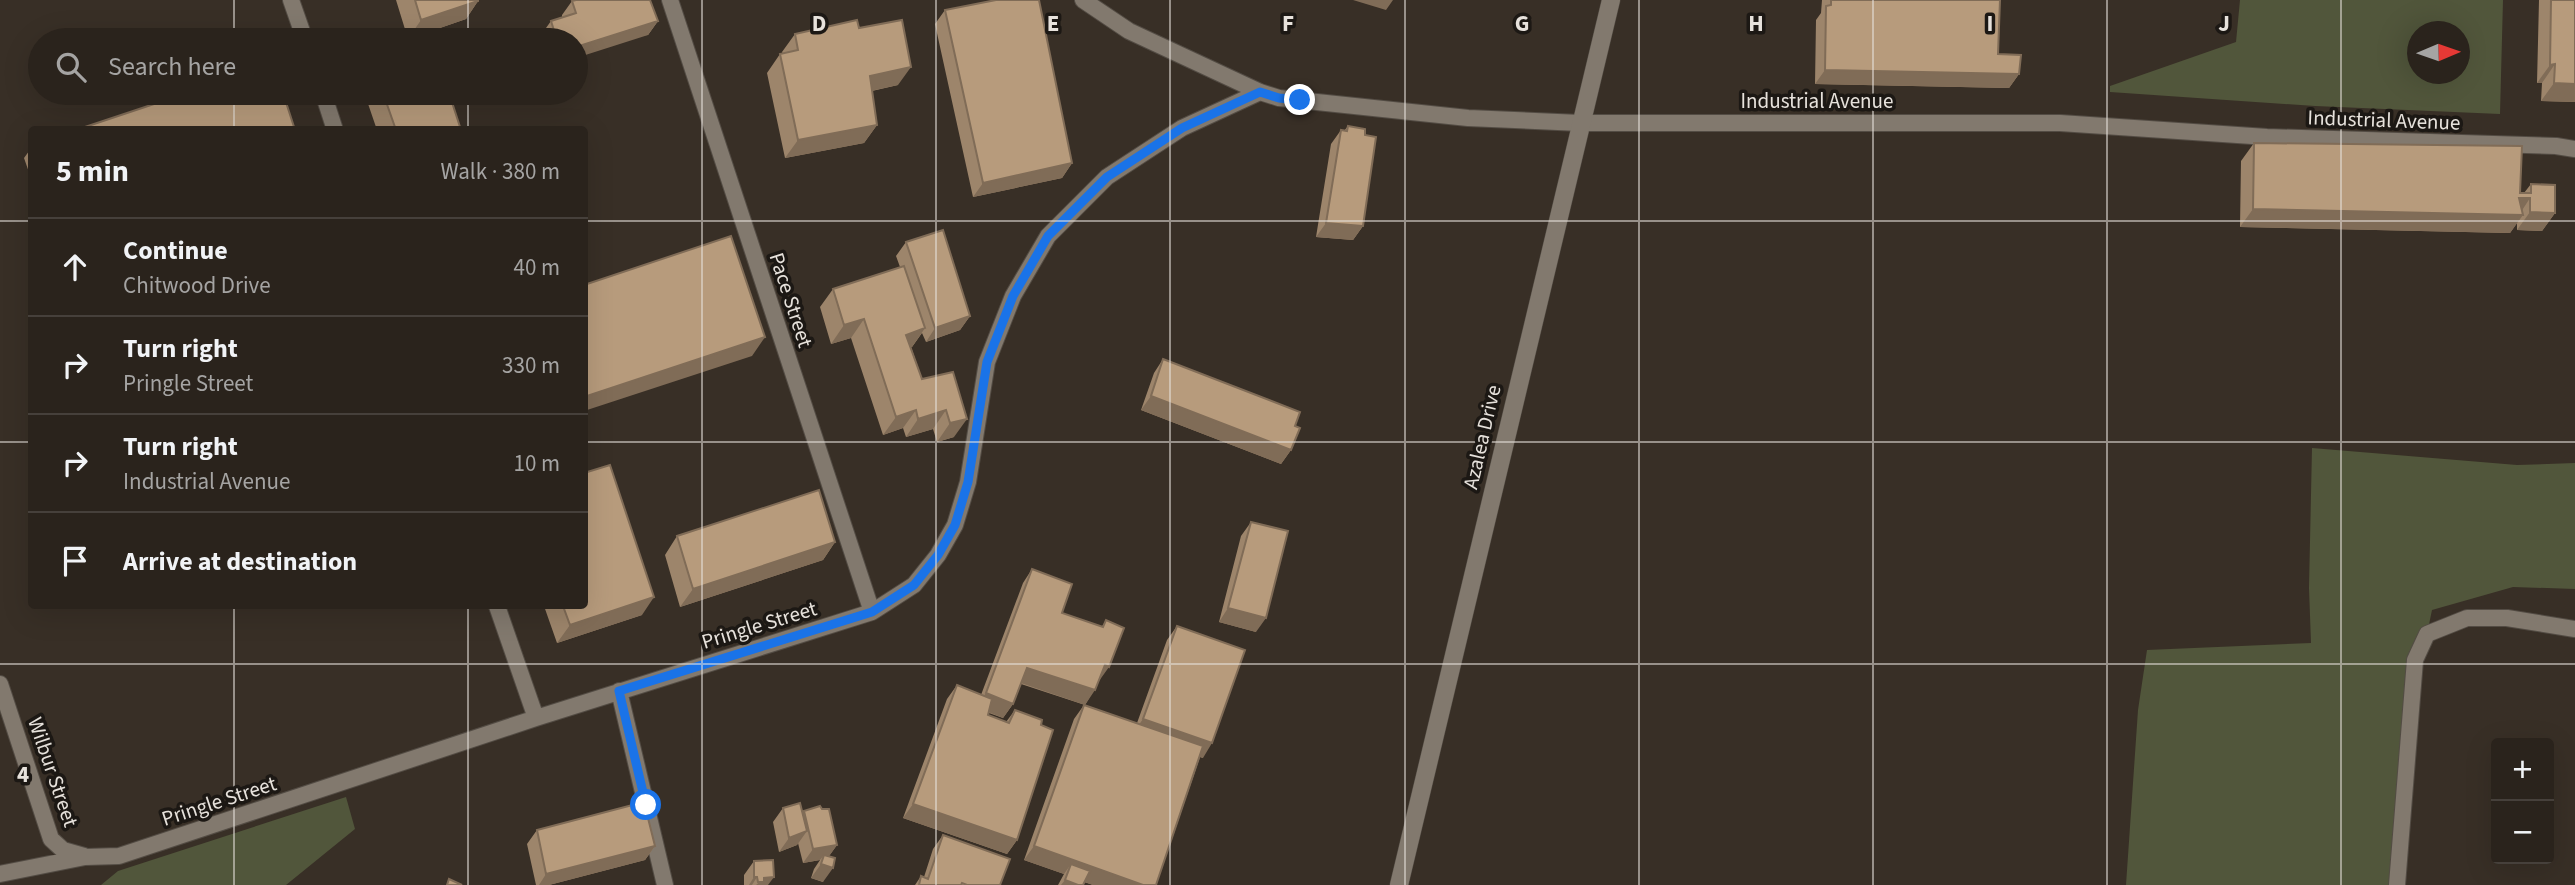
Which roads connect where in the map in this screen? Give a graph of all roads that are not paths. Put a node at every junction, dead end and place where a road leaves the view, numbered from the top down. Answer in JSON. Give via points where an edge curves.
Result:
{"nodes":[{"id":1,"x":291,"y":0,"type":"edge"},
{"id":2,"x":670,"y":0,"type":"edge"},
{"id":3,"x":1083,"y":0,"type":"edge"},
{"id":4,"x":1611,"y":0,"type":"edge"},
{"id":5,"x":301,"y":28,"type":"edge"},
{"id":6,"x":1260,"y":92,"type":"junction"},
{"id":7,"x":327,"y":105,"type":"edge"},
{"id":8,"x":1580,"y":124,"type":"junction"},
{"id":9,"x":334,"y":126,"type":"edge"},
{"id":10,"x":2575,"y":149,"type":"edge"},
{"id":11,"x":498,"y":609,"type":"edge"},
{"id":12,"x":872,"y":612,"type":"junction"},
{"id":13,"x":2575,"y":629,"type":"edge"},
{"id":14,"x":0,"y":684,"type":"edge"},
{"id":15,"x":619,"y":691,"type":"junction"},
{"id":16,"x":536,"y":718,"type":"junction"},
{"id":17,"x":85,"y":857,"type":"junction"},
{"id":18,"x":0,"y":874,"type":"edge"},
{"id":19,"x":665,"y":885,"type":"edge"},
{"id":20,"x":1399,"y":885,"type":"edge"},
{"id":21,"x":2397,"y":885,"type":"edge"}],
"edges":[{"from":1,"to":5,"type":"street"},
{"from":2,"to":12,"type":"street","name":"Pace Street"},
{"from":3,"to":6,"type":"street","name":"Industrial Avenue","via":[[1129,32]]},
{"from":4,"to":8,"type":"street","name":"Azalea Drive"},
{"from":6,"to":8,"type":"street","name":"Industrial Avenue","via":[[1279,98],[1455,117]]},
{"from":6,"to":12,"type":"street","name":"Pringle Street","via":[[1182,128],[1107,177],[1048,236],[1013,296],[987,362],[968,482],[955,525],[914,585]]},
{"from":7,"to":9,"type":"street"},
{"from":8,"to":10,"type":"street","name":"Industrial Avenue","via":[[2060,123],[2267,137]]},
{"from":8,"to":20,"type":"street","name":"Azalea Drive"},
{"from":11,"to":16,"type":"street"},
{"from":12,"to":15,"type":"street","name":"Pringle Street"},
{"from":13,"to":21,"type":"street","via":[[2507,618],[2467,618],[2427,634],[2415,660]]},
{"from":14,"to":17,"type":"street","name":"Wilbur Street","via":[[51,839],[63,850]]},
{"from":15,"to":16,"type":"street","name":"Pringle Street"},
{"from":15,"to":19,"type":"street"},
{"from":16,"to":17,"type":"street","name":"Pringle Street","via":[[119,856]]},
{"from":17,"to":18,"type":"street","name":"Pringle Street"}]}
